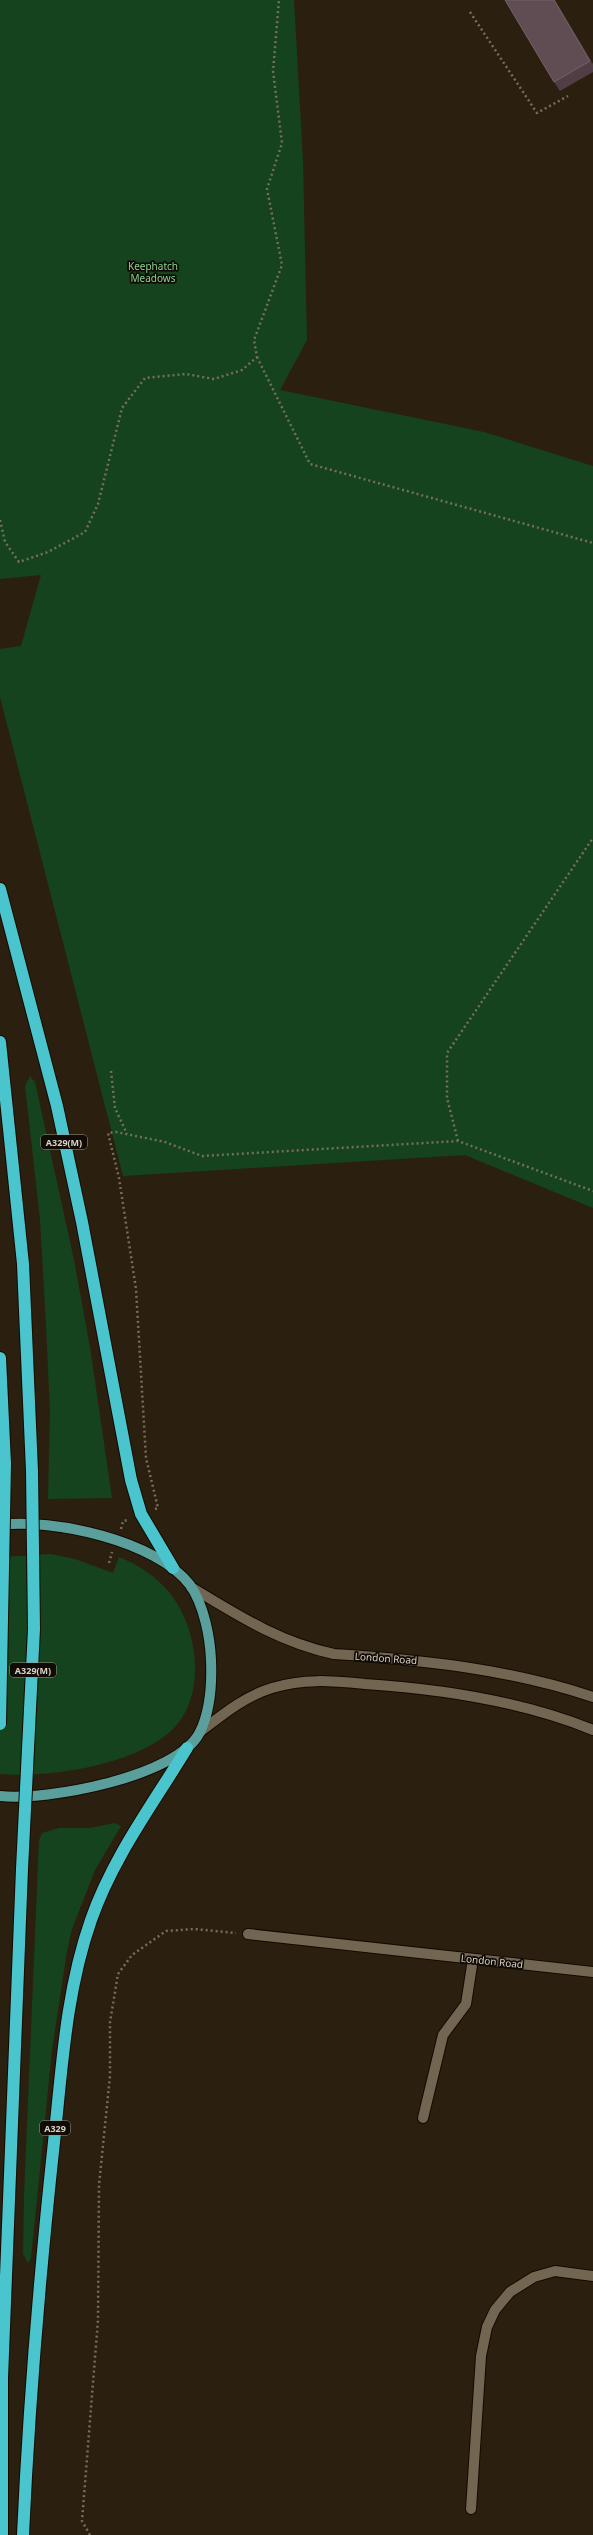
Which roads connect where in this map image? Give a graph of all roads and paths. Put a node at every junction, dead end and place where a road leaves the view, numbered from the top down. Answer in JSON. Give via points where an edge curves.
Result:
{"nodes":[{"id":1,"x":279,"y":0,"type":"edge"},
{"id":2,"x":470,"y":12,"type":"dead end"},
{"id":3,"x":568,"y":96,"type":"dead end"},
{"id":4,"x":256,"y":358,"type":"junction"},
{"id":5,"x":0,"y":520,"type":"edge"},
{"id":6,"x":593,"y":543,"type":"edge"},
{"id":7,"x":593,"y":838,"type":"edge"},
{"id":8,"x":0,"y":889,"type":"edge"},
{"id":9,"x":0,"y":1042,"type":"edge"},
{"id":10,"x":111,"y":1071,"type":"dead end"},
{"id":11,"x":128,"y":1134,"type":"junction"},
{"id":12,"x":458,"y":1141,"type":"junction"},
{"id":13,"x":593,"y":1191,"type":"edge"},
{"id":14,"x":0,"y":1358,"type":"edge"},
{"id":15,"x":158,"y":1508,"type":"dead end"},
{"id":16,"x":128,"y":1520,"type":"dead end"},
{"id":17,"x":0,"y":1525,"type":"edge"},
{"id":18,"x":122,"y":1526,"type":"dead end"},
{"id":19,"x":112,"y":1555,"type":"dead end"},
{"id":20,"x":109,"y":1563,"type":"dead end"},
{"id":21,"x":173,"y":1568,"type":"junction"},
{"id":22,"x":191,"y":1587,"type":"junction"},
{"id":23,"x":593,"y":1697,"type":"edge"},
{"id":24,"x":0,"y":1724,"type":"edge"},
{"id":25,"x":593,"y":1730,"type":"edge"},
{"id":26,"x":200,"y":1732,"type":"junction"},
{"id":27,"x":187,"y":1748,"type":"junction"},
{"id":28,"x":0,"y":1796,"type":"edge"},
{"id":29,"x":248,"y":1934,"type":"joint"},
{"id":30,"x":473,"y":1959,"type":"junction"},
{"id":31,"x":593,"y":1972,"type":"edge"},
{"id":32,"x":423,"y":2118,"type":"dead end"},
{"id":33,"x":593,"y":2276,"type":"edge"},
{"id":34,"x":471,"y":2509,"type":"dead end"},
{"id":35,"x":2,"y":2535,"type":"edge"},
{"id":36,"x":23,"y":2535,"type":"edge"},
{"id":37,"x":90,"y":2535,"type":"edge"}],
"edges":[{"from":1,"to":4,"type":"path","via":[[273,71],[282,143],[267,189],[282,265],[254,340]]},
{"from":2,"to":3,"type":"path","via":[[537,113]]},
{"from":4,"to":5,"type":"path","via":[[242,370],[214,379],[186,374],[145,378],[122,408],[98,504],[85,532],[48,552],[18,562],[5,542]]},
{"from":4,"to":6,"type":"path","via":[[310,464]]},
{"from":7,"to":12,"type":"path","via":[[447,1053],[447,1098]]},
{"from":8,"to":21,"type":"highway","number":"A329(M)","via":[[57,1106],[131,1480],[141,1514]]},
{"from":9,"to":35,"type":"highway","number":"A329(M)","bridge":true,"via":[[23,1264],[32,1471],[34,1629],[2,2378]]},
{"from":10,"to":11,"type":"path","via":[[115,1108]]},
{"from":11,"to":12,"type":"path","via":[[165,1142],[202,1156]]},
{"from":11,"to":15,"type":"path","via":[[108,1133],[136,1289],[146,1458]]},
{"from":12,"to":13,"type":"path"},
{"from":14,"to":24,"type":"highway","number":"A329(M)","bridge":true,"via":[[5,1464]]},
{"from":16,"to":18,"type":"path","via":[[123,1521]]},
{"from":17,"to":21,"type":"main road","via":[[37,1525],[93,1534],[139,1550]]},
{"from":19,"to":20,"type":"path"},
{"from":21,"to":22,"type":"main road"},
{"from":22,"to":23,"type":"main road","name":"London Road","via":[[264,1631],[314,1650],[464,1666],[518,1675]]},
{"from":22,"to":26,"type":"main road","via":[[202,1614],[211,1654],[208,1709]]},
{"from":25,"to":26,"type":"main road","via":[[535,1711],[440,1690],[316,1680],[288,1684],[260,1693],[230,1710]]},
{"from":26,"to":27,"type":"main road"},
{"from":27,"to":28,"type":"main road","via":[[124,1779],[88,1789],[32,1796]]},
{"from":27,"to":36,"type":"highway","number":"A329","via":[[118,1858],[103,1889],[83,1943],[72,1989],[50,2180],[28,2429]]},
{"from":29,"to":30,"type":"main road","name":"London Road"},
{"from":29,"to":37,"type":"path","via":[[194,1929],[166,1931],[132,1956],[118,1974],[110,2022],[110,2076],[99,2185],[98,2320],[82,2521]]},
{"from":30,"to":31,"type":"main road","name":"London Road"},
{"from":30,"to":32,"type":"main road","via":[[466,2004],[443,2035]]},
{"from":33,"to":34,"type":"main road","via":[[555,2271],[534,2277],[510,2292],[490,2321],[481,2356]]}]}
